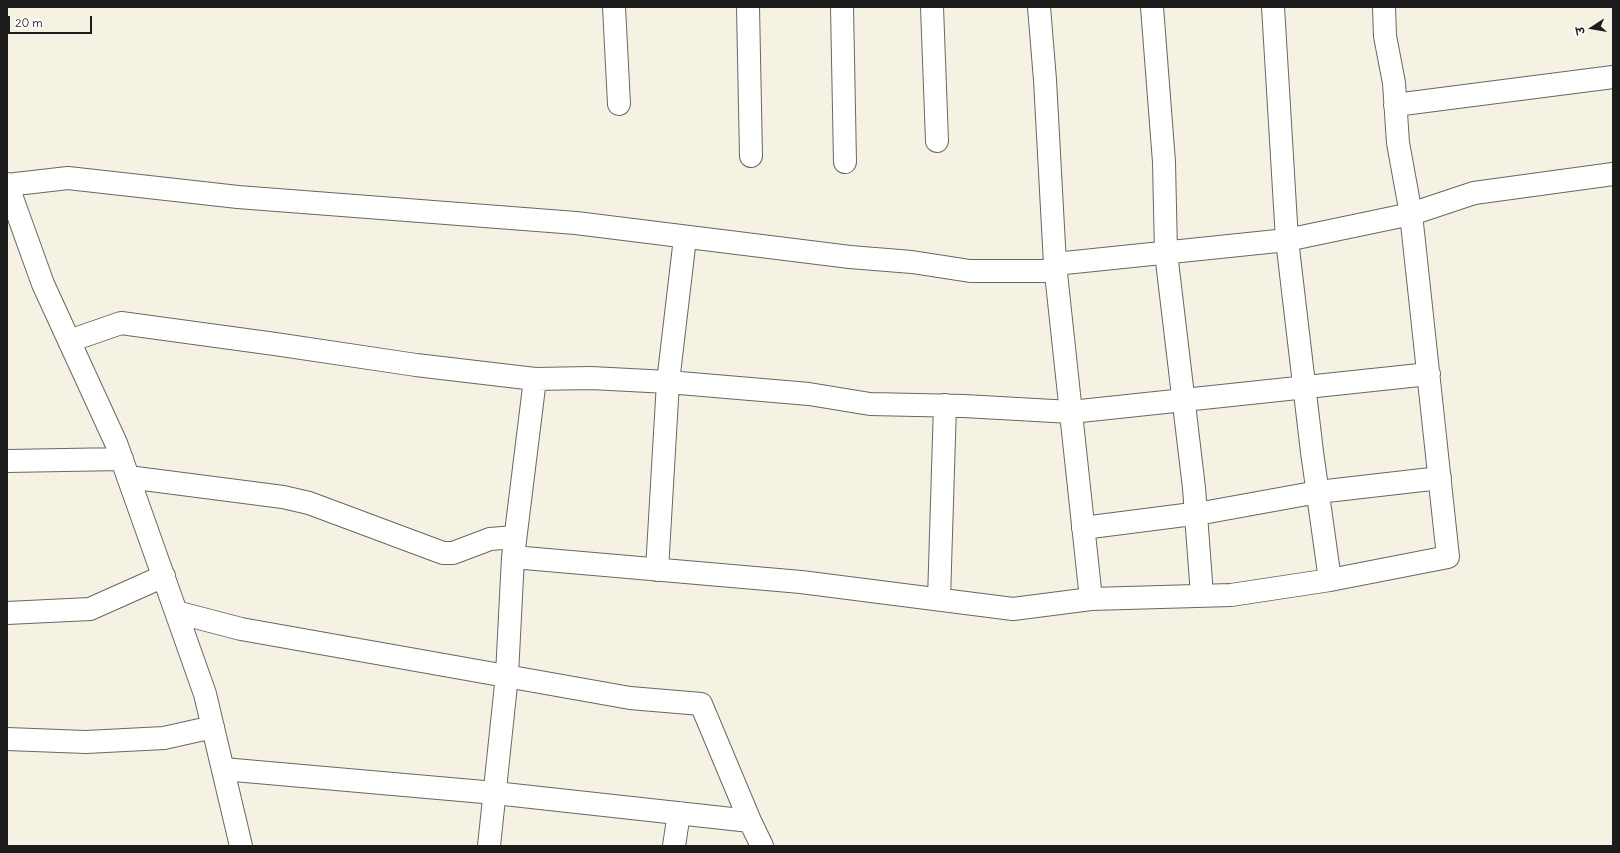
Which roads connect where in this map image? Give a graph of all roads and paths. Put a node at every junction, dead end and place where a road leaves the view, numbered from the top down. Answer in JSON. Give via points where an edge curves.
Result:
{"nodes":[{"id":1,"x":614,"y":7,"type":"edge"},
{"id":2,"x":748,"y":7,"type":"edge"},
{"id":3,"x":842,"y":7,"type":"edge"},
{"id":4,"x":932,"y":7,"type":"edge"},
{"id":5,"x":1039,"y":7,"type":"edge"},
{"id":6,"x":1152,"y":7,"type":"edge"},
{"id":7,"x":1274,"y":7,"type":"edge"},
{"id":8,"x":1388,"y":8,"type":"edge"},
{"id":9,"x":1613,"y":77,"type":"edge"},
{"id":10,"x":619,"y":104,"type":"dead end"},
{"id":11,"x":1395,"y":105,"type":"junction"},
{"id":12,"x":937,"y":142,"type":"dead end"},
{"id":13,"x":751,"y":156,"type":"dead end"},
{"id":14,"x":845,"y":162,"type":"dead end"},
{"id":15,"x":1613,"y":174,"type":"edge"},
{"id":16,"x":7,"y":184,"type":"edge"},
{"id":17,"x":1411,"y":214,"type":"junction"},
{"id":18,"x":15,"y":229,"type":"edge"},
{"id":19,"x":685,"y":238,"type":"junction"},
{"id":20,"x":1287,"y":240,"type":"junction"},
{"id":21,"x":1166,"y":253,"type":"junction"},
{"id":22,"x":1056,"y":268,"type":"junction"},
{"id":23,"x":69,"y":341,"type":"junction"},
{"id":24,"x":1429,"y":374,"type":"junction"},
{"id":25,"x":535,"y":379,"type":"junction"},
{"id":26,"x":668,"y":382,"type":"junction"},
{"id":27,"x":1304,"y":387,"type":"junction"},
{"id":28,"x":1183,"y":399,"type":"junction"},
{"id":29,"x":945,"y":405,"type":"junction"},
{"id":30,"x":1071,"y":412,"type":"junction"},
{"id":31,"x":7,"y":461,"type":"edge"},
{"id":32,"x":125,"y":468,"type":"junction"},
{"id":33,"x":1440,"y":478,"type":"junction"},
{"id":34,"x":1318,"y":492,"type":"junction"},
{"id":35,"x":1196,"y":514,"type":"junction"},
{"id":36,"x":1083,"y":528,"type":"junction"},
{"id":37,"x":514,"y":547,"type":"junction"},
{"id":38,"x":657,"y":570,"type":"junction"},
{"id":39,"x":164,"y":576,"type":"junction"},
{"id":40,"x":1330,"y":580,"type":"junction"},
{"id":41,"x":1202,"y":595,"type":"junction"},
{"id":42,"x":939,"y":599,"type":"junction"},
{"id":43,"x":1091,"y":599,"type":"junction"},
{"id":44,"x":176,"y":612,"type":"junction"},
{"id":45,"x":7,"y":613,"type":"edge"},
{"id":46,"x":507,"y":675,"type":"junction"},
{"id":47,"x":213,"y":727,"type":"junction"},
{"id":48,"x":7,"y":739,"type":"edge"},
{"id":49,"x":223,"y":769,"type":"junction"},
{"id":50,"x":495,"y":793,"type":"junction"},
{"id":51,"x":679,"y":813,"type":"junction"},
{"id":52,"x":750,"y":821,"type":"junction"},
{"id":53,"x":241,"y":846,"type":"edge"},
{"id":54,"x":489,"y":846,"type":"edge"},
{"id":55,"x":674,"y":846,"type":"edge"},
{"id":56,"x":762,"y":846,"type":"edge"}],
"edges":[{"from":1,"to":10,"type":"street"},
{"from":2,"to":13,"type":"street"},
{"from":3,"to":14,"type":"street"},
{"from":4,"to":12,"type":"street"},
{"from":5,"to":22,"type":"street"},
{"from":6,"to":21,"type":"street","via":[[1164,162]]},
{"from":7,"to":20,"type":"street"},
{"from":8,"to":11,"type":"street","via":[[1385,36],[1394,83]]},
{"from":9,"to":11,"type":"street"},
{"from":11,"to":17,"type":"street","via":[[1398,143]]},
{"from":15,"to":17,"type":"street","via":[[1474,193]]},
{"from":16,"to":18,"type":"street"},
{"from":16,"to":19,"type":"street","via":[[68,178],[238,197],[576,223]]},
{"from":17,"to":20,"type":"street"},
{"from":17,"to":24,"type":"street"},
{"from":18,"to":23,"type":"street"},
{"from":19,"to":22,"type":"street","via":[[912,262],[970,271]]},
{"from":19,"to":26,"type":"street"},
{"from":20,"to":21,"type":"street"},
{"from":20,"to":27,"type":"street"},
{"from":21,"to":22,"type":"street"},
{"from":21,"to":28,"type":"street"},
{"from":22,"to":30,"type":"street"},
{"from":23,"to":25,"type":"street","via":[[121,323],[416,365]]},
{"from":23,"to":32,"type":"street"},
{"from":24,"to":27,"type":"street"},
{"from":24,"to":33,"type":"street"},
{"from":25,"to":26,"type":"street","via":[[591,378]]},
{"from":25,"to":37,"type":"street"},
{"from":26,"to":29,"type":"street","via":[[809,394],[870,404]]},
{"from":26,"to":38,"type":"street"},
{"from":27,"to":28,"type":"street"},
{"from":27,"to":34,"type":"street"},
{"from":28,"to":30,"type":"street"},
{"from":28,"to":35,"type":"street"},
{"from":29,"to":30,"type":"street"},
{"from":29,"to":42,"type":"street"},
{"from":30,"to":36,"type":"street"},
{"from":31,"to":32,"type":"street"},
{"from":32,"to":37,"type":"street","via":[[283,496],[309,503],[443,553],[453,553],[490,539]]},
{"from":32,"to":39,"type":"street"},
{"from":33,"to":34,"type":"street"},
{"from":33,"to":40,"type":"street","via":[[1448,557]]},
{"from":34,"to":35,"type":"street"},
{"from":34,"to":40,"type":"street"},
{"from":35,"to":36,"type":"street"},
{"from":35,"to":41,"type":"street"},
{"from":36,"to":43,"type":"street"},
{"from":37,"to":38,"type":"street"},
{"from":37,"to":46,"type":"street"},
{"from":38,"to":42,"type":"street","via":[[801,582]]},
{"from":39,"to":44,"type":"street"},
{"from":39,"to":45,"type":"street","via":[[90,610]]},
{"from":40,"to":41,"type":"street","via":[[1231,595]]},
{"from":41,"to":43,"type":"street"},
{"from":42,"to":43,"type":"street","via":[[1013,609]]},
{"from":44,"to":46,"type":"street","via":[[241,629]]},
{"from":44,"to":47,"type":"street","via":[[205,694]]},
{"from":46,"to":50,"type":"street"},
{"from":46,"to":52,"type":"street","via":[[630,698],[701,704]]},
{"from":47,"to":48,"type":"street","via":[[164,738],[86,742]]},
{"from":47,"to":49,"type":"street"},
{"from":49,"to":50,"type":"street"},
{"from":49,"to":53,"type":"street"},
{"from":50,"to":51,"type":"street"},
{"from":50,"to":54,"type":"street"},
{"from":51,"to":52,"type":"street"},
{"from":51,"to":55,"type":"street"},
{"from":52,"to":56,"type":"street"}]}
